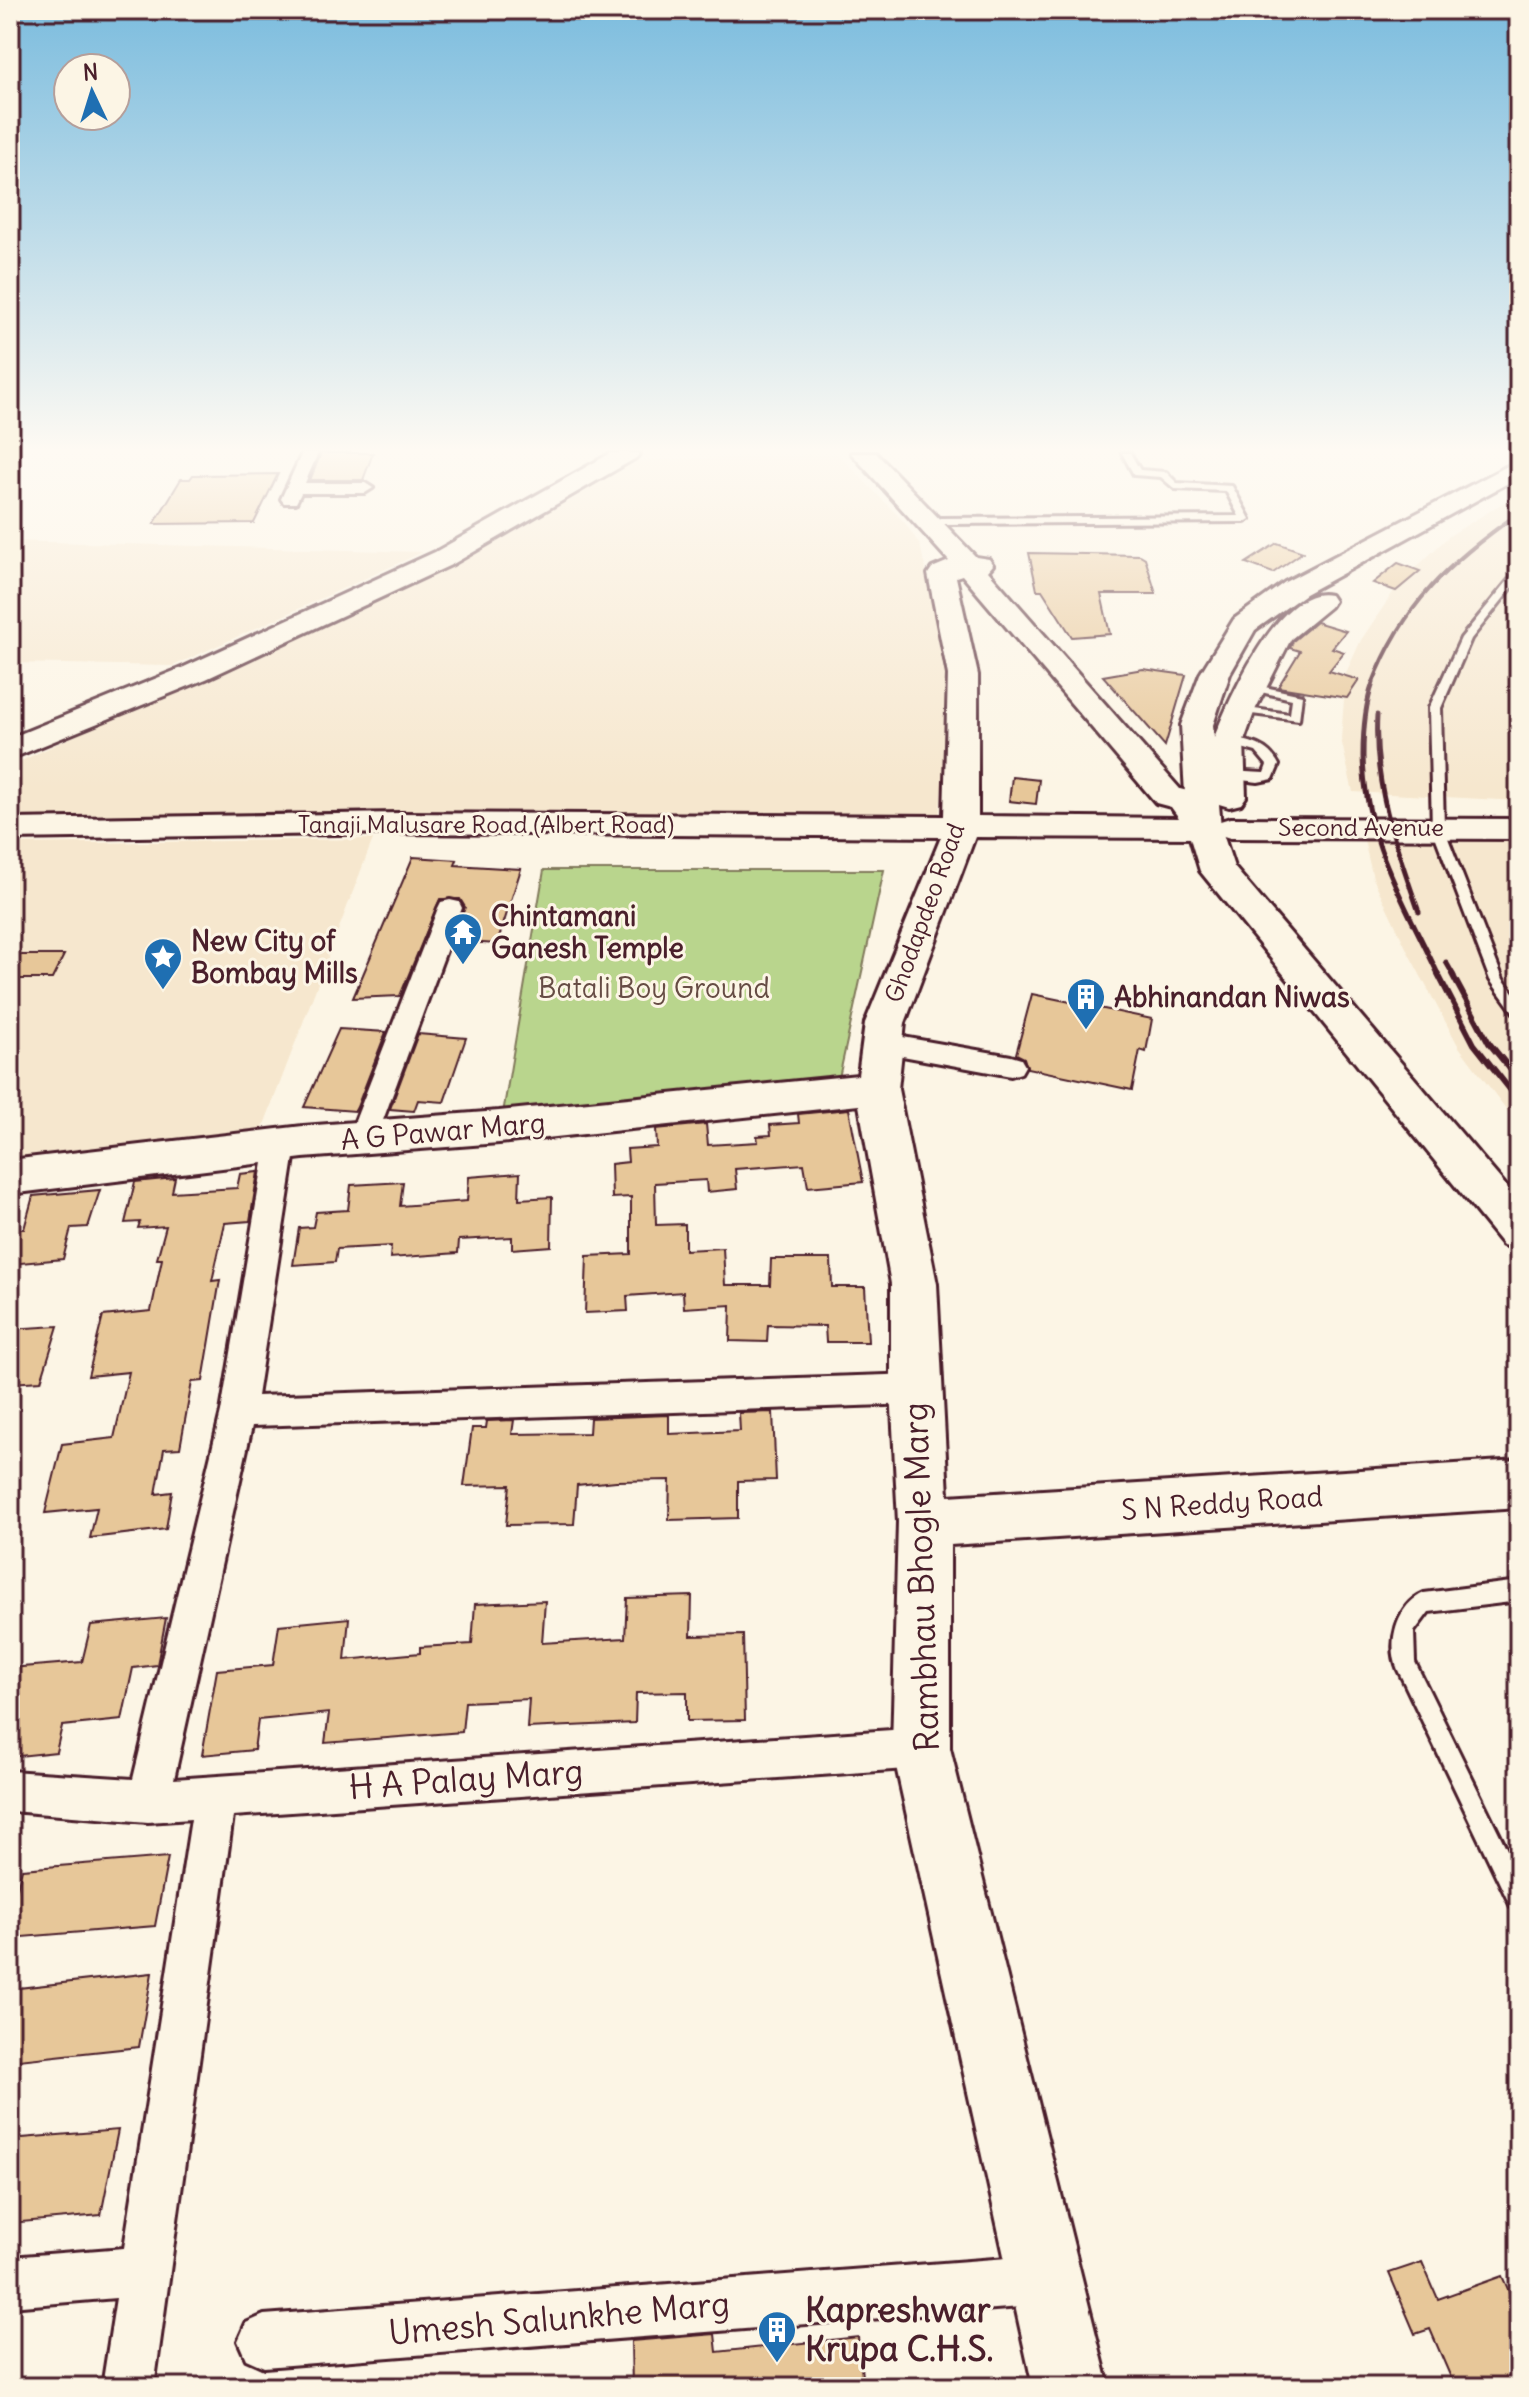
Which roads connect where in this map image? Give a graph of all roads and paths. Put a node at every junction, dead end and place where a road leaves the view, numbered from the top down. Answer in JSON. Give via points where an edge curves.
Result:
{"nodes":[{"id":1,"x":429,"y":565,"type":"edge"},
{"id":2,"x":1338,"y":565,"type":"edge"},
{"id":3,"x":1380,"y":565,"type":"edge"},
{"id":4,"x":974,"y":566,"type":"joint"},
{"id":5,"x":1519,"y":573,"type":"edge"},
{"id":6,"x":1228,"y":741,"type":"junction"},
{"id":7,"x":10,"y":749,"type":"edge"},
{"id":8,"x":1228,"y":775,"type":"junction"},
{"id":9,"x":1206,"y":819,"type":"junction"},
{"id":10,"x":961,"y":828,"type":"junction"},
{"id":11,"x":1438,"y":828,"type":"junction"},
{"id":12,"x":10,"y":829,"type":"edge"},
{"id":13,"x":1519,"y":829,"type":"edge"},
{"id":14,"x":450,"y":908,"type":"dead end"},
{"id":15,"x":1519,"y":1010,"type":"edge"},
{"id":16,"x":879,"y":1066,"type":"junction"},
{"id":17,"x":1011,"y":1066,"type":"dead end"},
{"id":18,"x":362,"y":1139,"type":"junction"},
{"id":19,"x":281,"y":1145,"type":"junction"},
{"id":20,"x":10,"y":1177,"type":"edge"},
{"id":21,"x":1519,"y":1196,"type":"edge"},
{"id":22,"x":1519,"y":1232,"type":"edge"},
{"id":23,"x":916,"y":1389,"type":"junction"},
{"id":24,"x":238,"y":1412,"type":"junction"},
{"id":25,"x":1518,"y":1486,"type":"edge"},
{"id":26,"x":924,"y":1522,"type":"junction"},
{"id":27,"x":1519,"y":1591,"type":"edge"},
{"id":28,"x":921,"y":1748,"type":"junction"},
{"id":29,"x":10,"y":1791,"type":"edge"},
{"id":30,"x":215,"y":1796,"type":"junction"},
{"id":31,"x":148,"y":1801,"type":"junction"},
{"id":32,"x":1519,"y":1899,"type":"edge"},
{"id":33,"x":145,"y":2271,"type":"junction"},
{"id":34,"x":1046,"y":2280,"type":"junction"},
{"id":35,"x":10,"y":2282,"type":"edge"},
{"id":36,"x":264,"y":2341,"type":"dead end"},
{"id":37,"x":128,"y":2387,"type":"edge"},
{"id":38,"x":1071,"y":2387,"type":"edge"}],
"edges":[{"from":1,"to":7,"type":"street","via":[[195,673]]},
{"from":2,"to":9,"type":"street","via":[[1244,625],[1215,674],[1197,725]]},
{"from":3,"to":6,"type":"street","via":[[1328,595],[1279,635]]},
{"from":4,"to":9,"type":"street","via":[[1168,796]]},
{"from":4,"to":10,"type":"street","name":"Ghodapdeo Road","via":[[946,570],[941,578],[963,675]]},
{"from":5,"to":11,"type":"lane","via":[[1466,638],[1435,708]]},
{"from":6,"to":8,"type":"street"},
{"from":6,"to":8,"type":"lane","via":[[1260,748],[1273,765],[1269,776]]},
{"from":8,"to":9,"type":"street"},
{"from":9,"to":10,"type":"street","name":"Second Avenue"},
{"from":9,"to":11,"type":"street","name":"Second Avenue"},
{"from":9,"to":21,"type":"street"},
{"from":9,"to":22,"type":"street","via":[[1211,856],[1228,884]]},
{"from":10,"to":12,"type":"street","name":"Tanaji Malusare Road (Albert Road)","via":[[399,823]]},
{"from":10,"to":16,"type":"street","name":"Ghodapdeo Road","via":[[885,1023]]},
{"from":11,"to":13,"type":"street","name":"Second Avenue"},
{"from":11,"to":15,"type":"lane","via":[[1497,980]]},
{"from":14,"to":18,"type":"street"},
{"from":16,"to":17,"type":"street"},
{"from":16,"to":18,"type":"street","name":"A G Pawar Marg"},
{"from":16,"to":23,"type":"street","name":"Rambhau Bhogle Marg","via":[[890,1169],[914,1284]]},
{"from":18,"to":19,"type":"street","name":"A G Pawar Marg"},
{"from":19,"to":20,"type":"street","name":"A G Pawar Marg"},
{"from":19,"to":24,"type":"street"},
{"from":23,"to":24,"type":"street"},
{"from":23,"to":26,"type":"street","name":"Rambhau Bhogle Marg"},
{"from":24,"to":31,"type":"street"},
{"from":25,"to":26,"type":"street","name":"S N Reddy Road"},
{"from":26,"to":28,"type":"street","name":"Rambhau Bhogle Marg"},
{"from":27,"to":32,"type":"lane","via":[[1424,1603],[1404,1629],[1405,1663]]},
{"from":28,"to":30,"type":"street","name":"H A Palay Marg"},
{"from":28,"to":34,"type":"street","name":"Rambhau Bhogle Marg"},
{"from":29,"to":31,"type":"street","name":"H A Palay Marg"},
{"from":30,"to":31,"type":"street","name":"H A Palay Marg"},
{"from":30,"to":33,"type":"street"},
{"from":33,"to":35,"type":"street"},
{"from":33,"to":37,"type":"street"},
{"from":34,"to":36,"type":"street","name":"Umesh Salunkhe Marg"},
{"from":34,"to":38,"type":"street","name":"Rambhau Bhogle Marg"}]}
